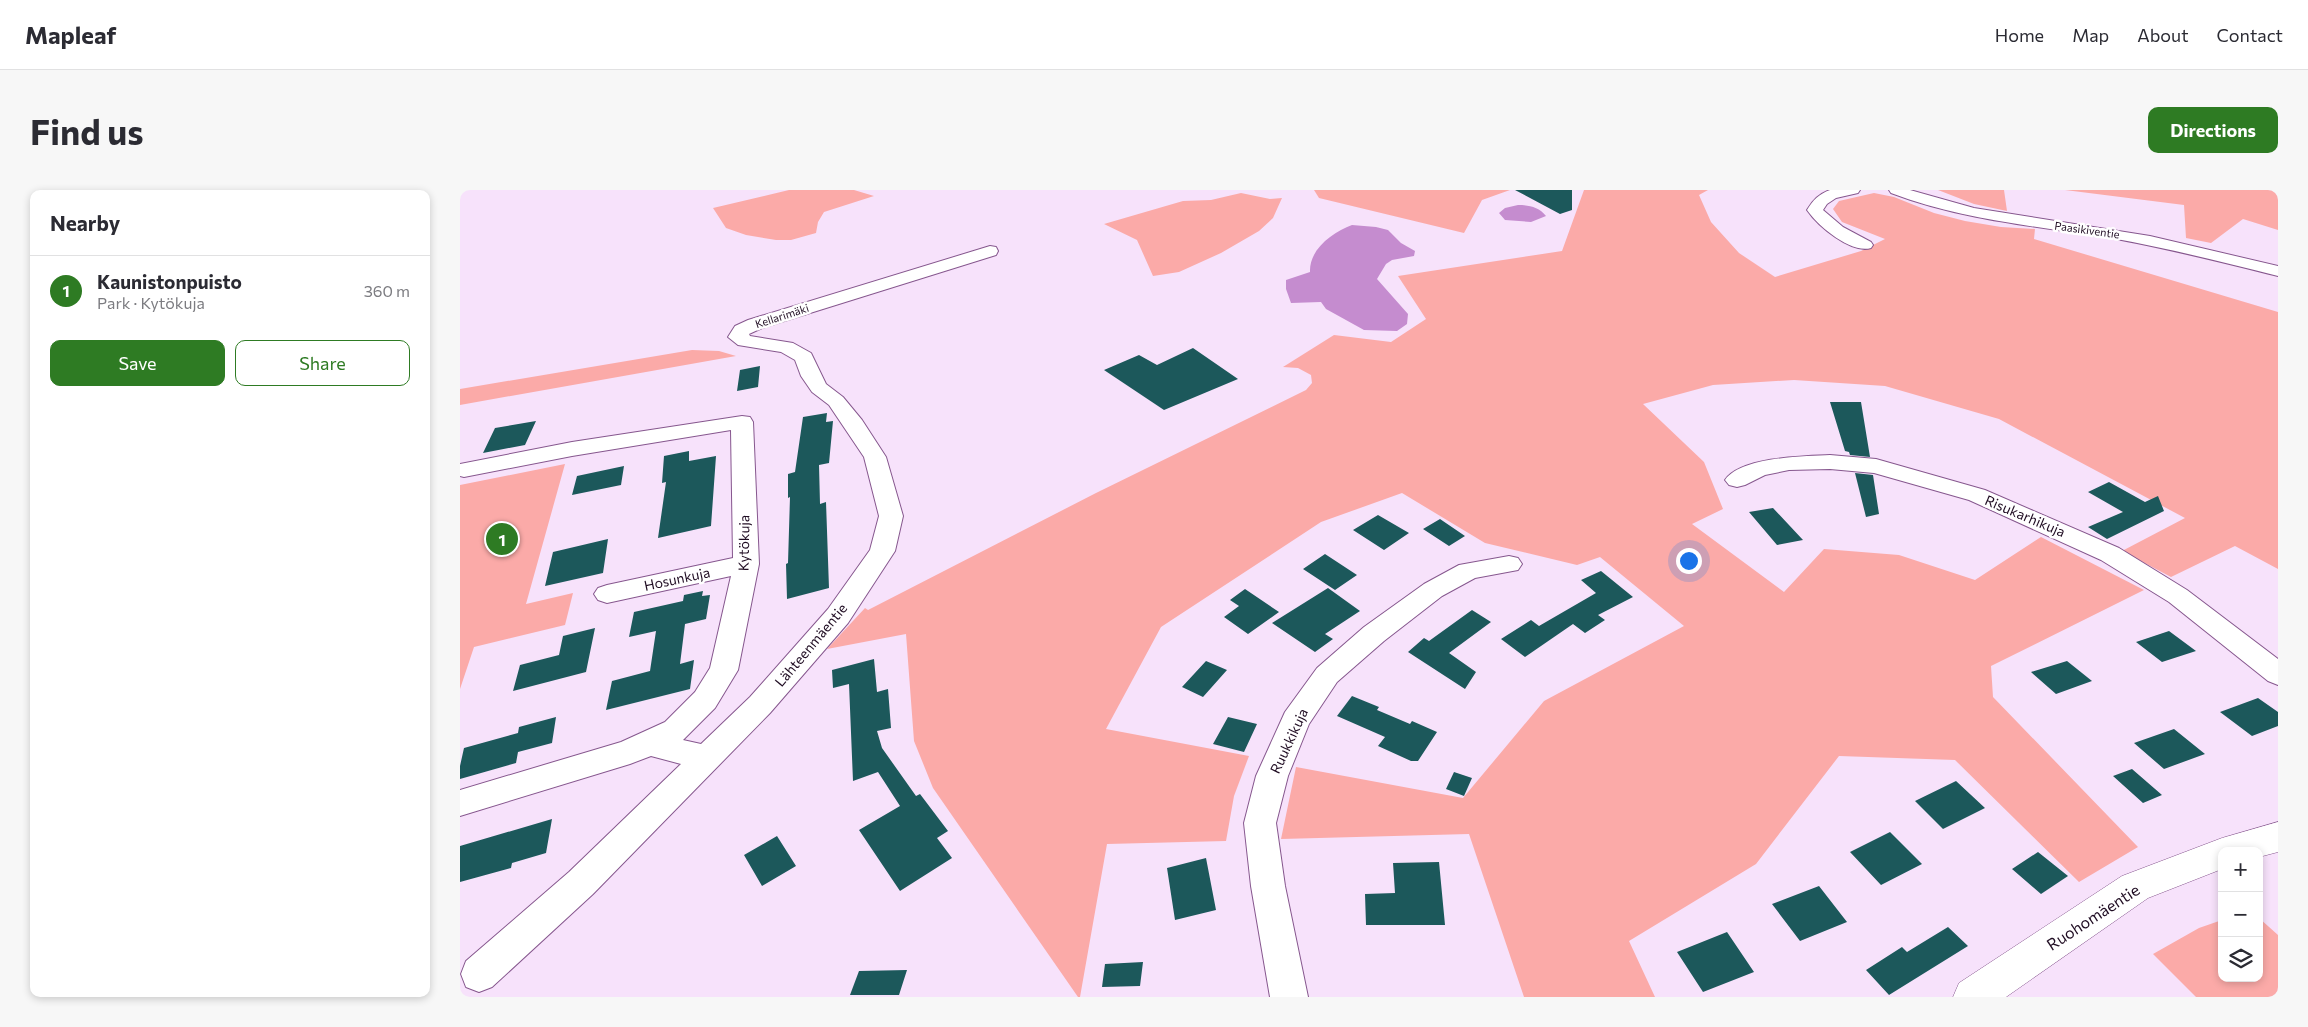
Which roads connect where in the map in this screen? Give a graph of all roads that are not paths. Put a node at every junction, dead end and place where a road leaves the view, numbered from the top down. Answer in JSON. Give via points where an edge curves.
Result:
{"nodes":[{"id":1,"x":1853,"y":190,"type":"edge"},
{"id":2,"x":1896,"y":190,"type":"edge"},
{"id":3,"x":1865,"y":245,"type":"dead end"},
{"id":4,"x":990,"y":251,"type":"dead end"},
{"id":5,"x":2278,"y":271,"type":"edge"},
{"id":6,"x":464,"y":470,"type":"dead end"},
{"id":7,"x":1737,"y":480,"type":"dead end"},
{"id":8,"x":891,"y":516,"type":"joint"},
{"id":9,"x":746,"y":564,"type":"junction"},
{"id":10,"x":1509,"y":564,"type":"dead end"},
{"id":11,"x":607,"y":594,"type":"dead end"},
{"id":12,"x":2278,"y":674,"type":"edge"},
{"id":13,"x":647,"y":743,"type":"junction"},
{"id":14,"x":707,"y":758,"type":"junction"},
{"id":15,"x":460,"y":804,"type":"edge"},
{"id":16,"x":2278,"y":837,"type":"edge"},
{"id":17,"x":2242,"y":847,"type":"edge"},
{"id":18,"x":2218,"y":855,"type":"edge"},
{"id":19,"x":479,"y":974,"type":"dead end"},
{"id":20,"x":1290,"y":997,"type":"edge"},
{"id":21,"x":1974,"y":997,"type":"edge"}],
"edges":[{"from":1,"to":3,"type":"street","via":[[1826,196],[1815,210],[1839,234]]},
{"from":2,"to":5,"type":"street","name":"Paasikiventie","via":[[1978,216],[2130,237],[2218,254]]},
{"from":4,"to":8,"type":"street","name":"Kellarimäki","via":[[755,324],[742,330],[738,337],[786,347],[804,357],[819,388],[836,401],[852,420],[875,457]]},
{"from":6,"to":9,"type":"street","name":"Kytökuja","via":[[742,422]]},
{"from":7,"to":12,"type":"street","name":"Risukarhikuja","via":[[1758,470],[1789,463],[1830,462],[1876,466],[1977,495],[2110,554],[2178,596]]},
{"from":8,"to":14,"type":"street","name":"Lähteenmäentie","via":[[882,551],[838,616],[760,705]]},
{"from":9,"to":11,"type":"street","name":"Hosunkuja"},
{"from":9,"to":13,"type":"street","name":"Kytökuja","via":[[724,670],[705,700],[676,730]]},
{"from":10,"to":20,"type":"street","name":"Ruukkikuja","via":[[1468,571],[1433,590],[1326,674],[1296,720],[1272,776],[1260,823],[1268,886]]},
{"from":13,"to":14,"type":"street"},
{"from":13,"to":15,"type":"street","name":"Kytökuja","via":[[630,752]]},
{"from":14,"to":19,"type":"street","name":"Lähteenmäentie","via":[[581,883]]},
{"from":16,"to":17,"type":"street"},
{"from":18,"to":21,"type":"street","name":"Ruohomäentie","via":[[2135,887]]}]}
